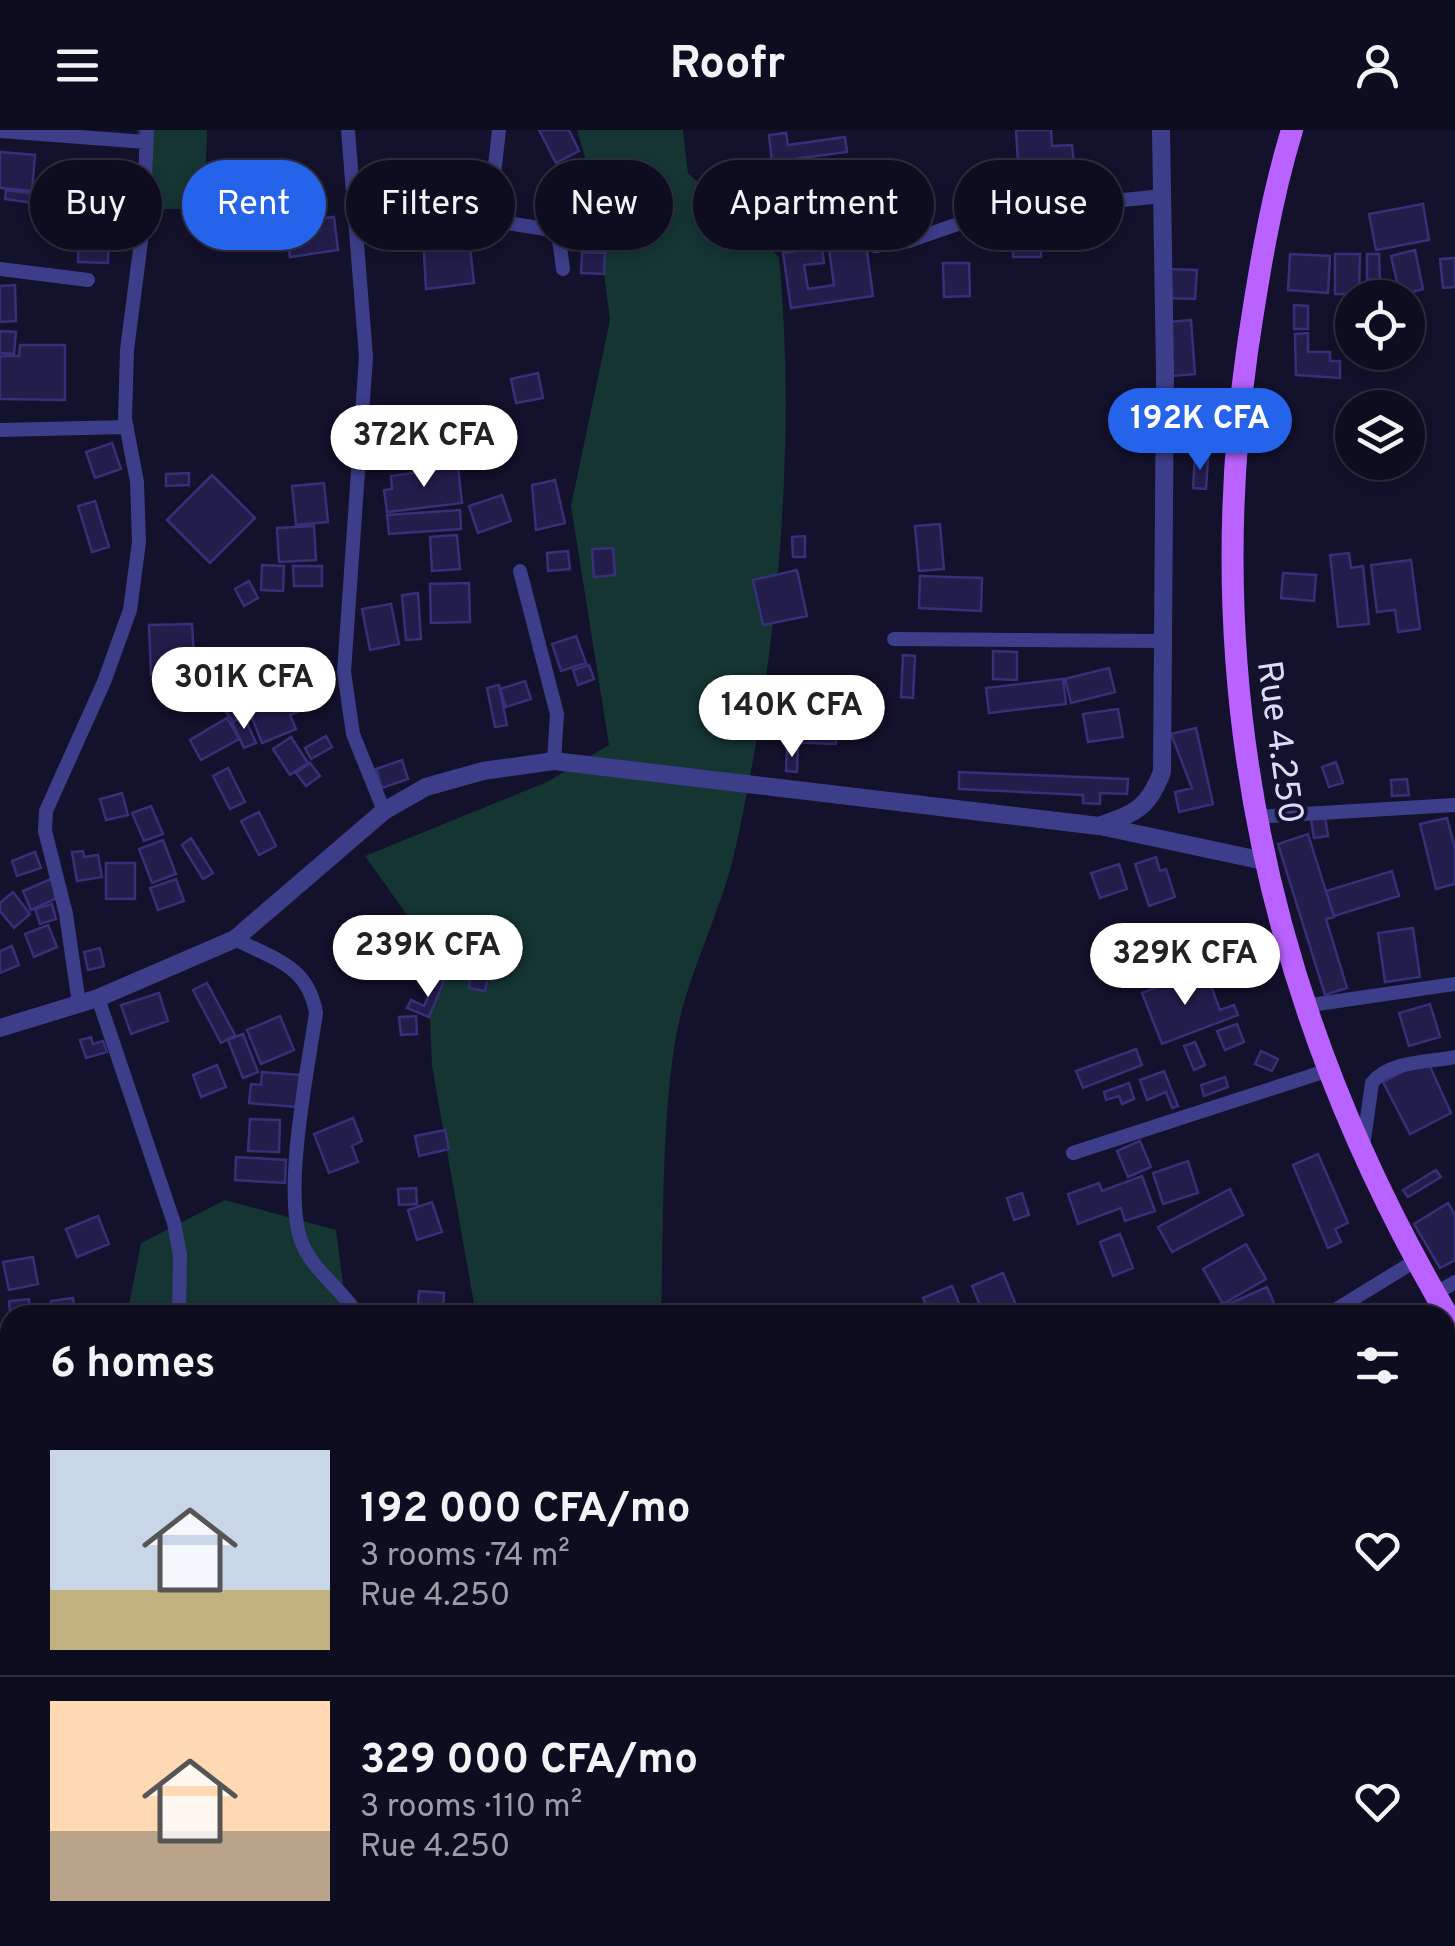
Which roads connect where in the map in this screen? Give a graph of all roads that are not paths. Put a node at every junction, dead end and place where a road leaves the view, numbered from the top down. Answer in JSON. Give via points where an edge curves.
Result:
{"nodes":[{"id":1,"x":348,"y":130,"type":"edge"},
{"id":2,"x":499,"y":130,"type":"edge"},
{"id":3,"x":1161,"y":130,"type":"edge"},
{"id":4,"x":1292,"y":130,"type":"edge"},
{"id":5,"x":0,"y":131,"type":"edge"},
{"id":6,"x":146,"y":136,"type":"edge"},
{"id":7,"x":1162,"y":196,"type":"junction"},
{"id":8,"x":934,"y":232,"type":"edge"},
{"id":9,"x":0,"y":269,"type":"edge"},
{"id":10,"x":563,"y":270,"type":"dead end"},
{"id":11,"x":88,"y":280,"type":"dead end"},
{"id":12,"x":127,"y":427,"type":"junction"},
{"id":13,"x":0,"y":430,"type":"edge"},
{"id":14,"x":520,"y":571,"type":"dead end"},
{"id":15,"x":894,"y":639,"type":"dead end"},
{"id":16,"x":1163,"y":641,"type":"junction"},
{"id":17,"x":554,"y":761,"type":"junction"},
{"id":18,"x":1455,"y":805,"type":"edge"},
{"id":19,"x":384,"y":812,"type":"junction"},
{"id":20,"x":1253,"y":817,"type":"junction"},
{"id":21,"x":1099,"y":826,"type":"junction"},
{"id":22,"x":1264,"y":861,"type":"junction"},
{"id":23,"x":235,"y":939,"type":"junction"},
{"id":24,"x":1455,"y":984,"type":"edge"},
{"id":25,"x":89,"y":1001,"type":"junction"},
{"id":26,"x":1304,"y":1006,"type":"junction"},
{"id":27,"x":0,"y":1028,"type":"edge"},
{"id":28,"x":1455,"y":1057,"type":"edge"},
{"id":29,"x":1326,"y":1071,"type":"junction"},
{"id":30,"x":1073,"y":1153,"type":"dead end"},
{"id":31,"x":1363,"y":1153,"type":"junction"},
{"id":32,"x":1415,"y":1261,"type":"junction"},
{"id":33,"x":1445,"y":1288,"type":"edge"},
{"id":34,"x":179,"y":1305,"type":"edge"},
{"id":35,"x":352,"y":1305,"type":"edge"},
{"id":36,"x":1343,"y":1305,"type":"edge"}],
"edges":[{"from":1,"to":19,"type":"street","via":[[366,357],[346,710]]},
{"from":2,"to":10,"type":"street","via":[[490,210],[495,221],[558,231]]},
{"from":3,"to":7,"type":"street"},
{"from":4,"to":20,"type":"main road","name":"Rue 4.250","via":[[1258,278],[1230,532],[1232,649]]},
{"from":5,"to":6,"type":"street"},
{"from":6,"to":12,"type":"street","via":[[127,350]]},
{"from":7,"to":8,"type":"street","via":[[988,214]]},
{"from":7,"to":16,"type":"street"},
{"from":9,"to":11,"type":"street"},
{"from":12,"to":13,"type":"street"},
{"from":12,"to":25,"type":"street","via":[[139,542],[130,610],[46,811],[48,848]]},
{"from":14,"to":17,"type":"street","via":[[556,714]]},
{"from":15,"to":16,"type":"street"},
{"from":16,"to":21,"type":"street","via":[[1162,772],[1152,798],[1133,814]]},
{"from":17,"to":19,"type":"street","via":[[426,787]]},
{"from":17,"to":21,"type":"street"},
{"from":18,"to":20,"type":"street"},
{"from":19,"to":23,"type":"street"},
{"from":20,"to":22,"type":"main road","name":"Rue 4.250"},
{"from":21,"to":22,"type":"street"},
{"from":22,"to":26,"type":"main road","name":"Rue 4.250"},
{"from":23,"to":25,"type":"street"},
{"from":23,"to":35,"type":"street","via":[[300,973],[313,995],[296,1224],[312,1262]]},
{"from":24,"to":26,"type":"street"},
{"from":25,"to":27,"type":"street"},
{"from":25,"to":34,"type":"street","via":[[174,1223]]},
{"from":26,"to":29,"type":"main road","name":"Rue 4.250"},
{"from":28,"to":31,"type":"street","via":[[1378,1076]]},
{"from":29,"to":30,"type":"street"},
{"from":29,"to":31,"type":"main road","name":"Rue 4.250"},
{"from":31,"to":32,"type":"main road","name":"Rue 4.250"},
{"from":32,"to":33,"type":"main road","name":"Rue 4.250"},
{"from":32,"to":36,"type":"street"}]}
